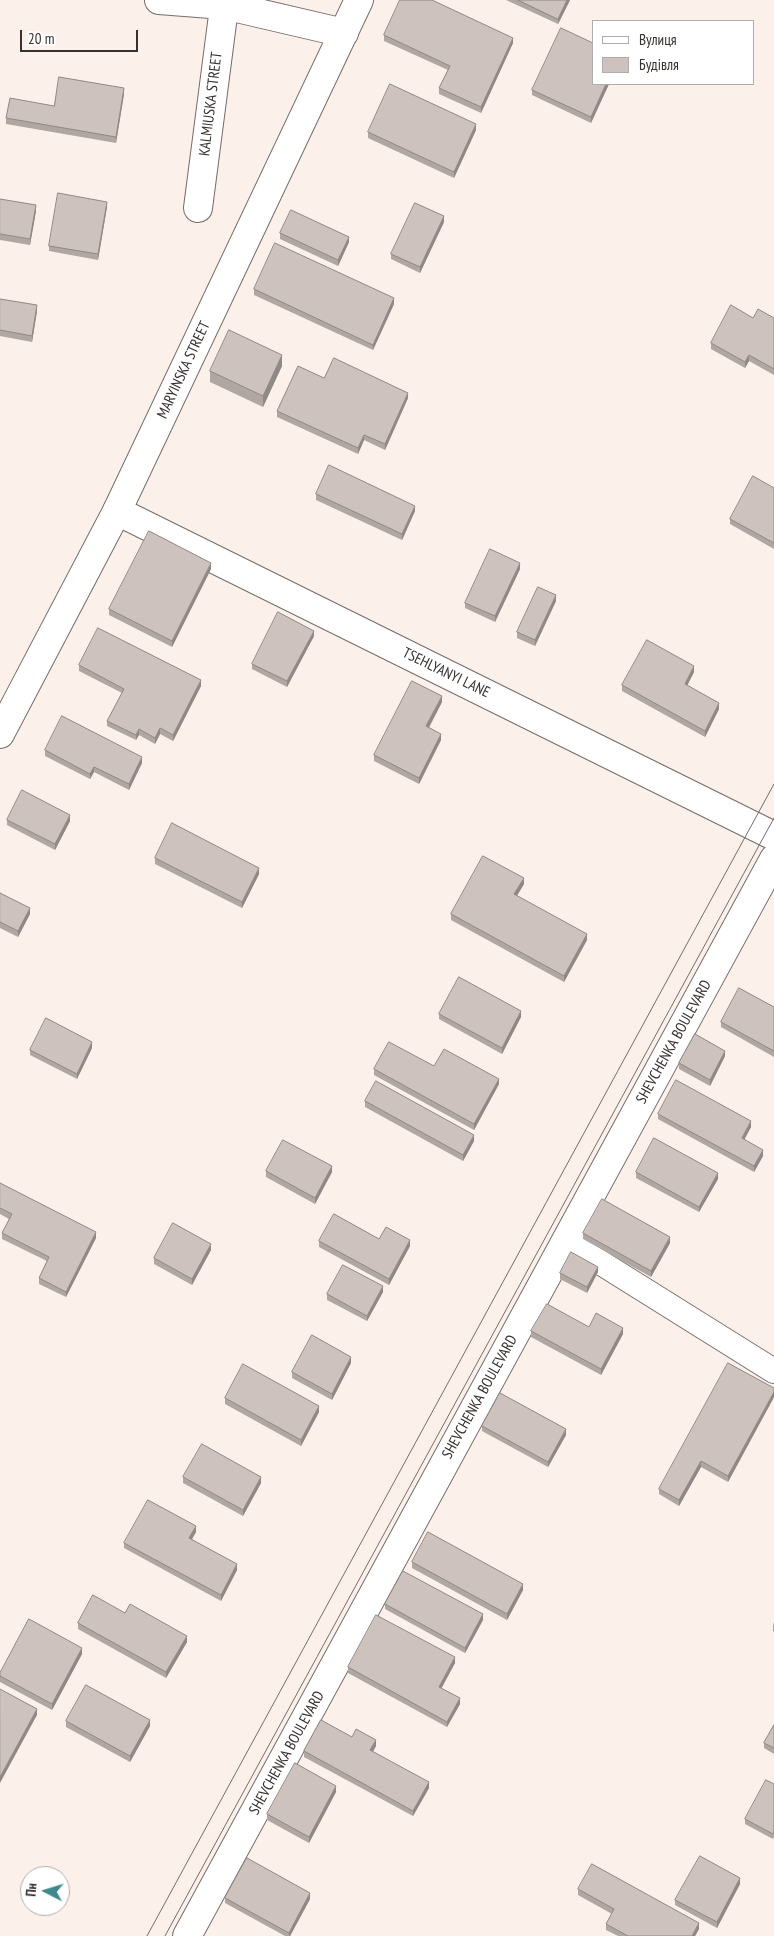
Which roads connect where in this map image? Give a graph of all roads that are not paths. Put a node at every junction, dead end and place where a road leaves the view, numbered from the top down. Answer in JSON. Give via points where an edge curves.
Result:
{"nodes":[{"id":1,"x":159,"y":0,"type":"edge"},
{"id":2,"x":359,"y":0,"type":"edge"},
{"id":3,"x":224,"y":3,"type":"edge"},
{"id":4,"x":344,"y":32,"type":"junction"},
{"id":5,"x":198,"y":208,"type":"dead end"},
{"id":6,"x":117,"y":511,"type":"junction"},
{"id":7,"x":0,"y":734,"type":"edge"},
{"id":8,"x":774,"y":836,"type":"edge"},
{"id":9,"x":774,"y":858,"type":"edge"},
{"id":10,"x":566,"y":1241,"type":"junction"},
{"id":11,"x":774,"y":1371,"type":"edge"},
{"id":12,"x":187,"y":1936,"type":"edge"}],
"edges":[{"from":1,"to":3,"type":"street"},
{"from":2,"to":4,"type":"street","name":"MARYINSKA STREET"},
{"from":3,"to":4,"type":"street"},
{"from":3,"to":5,"type":"street","name":"KALMIUSKA STREET"},
{"from":4,"to":6,"type":"street","name":"MARYINSKA STREET"},
{"from":6,"to":7,"type":"street","name":"MARYINSKA STREET"},
{"from":6,"to":8,"type":"street","name":"TSEHLYANYI LANE"},
{"from":9,"to":10,"type":"street","name":"SHEVCHENKA BOULEVARD"},
{"from":10,"to":11,"type":"lane"},
{"from":10,"to":12,"type":"street","name":"SHEVCHENKA BOULEVARD"}]}
